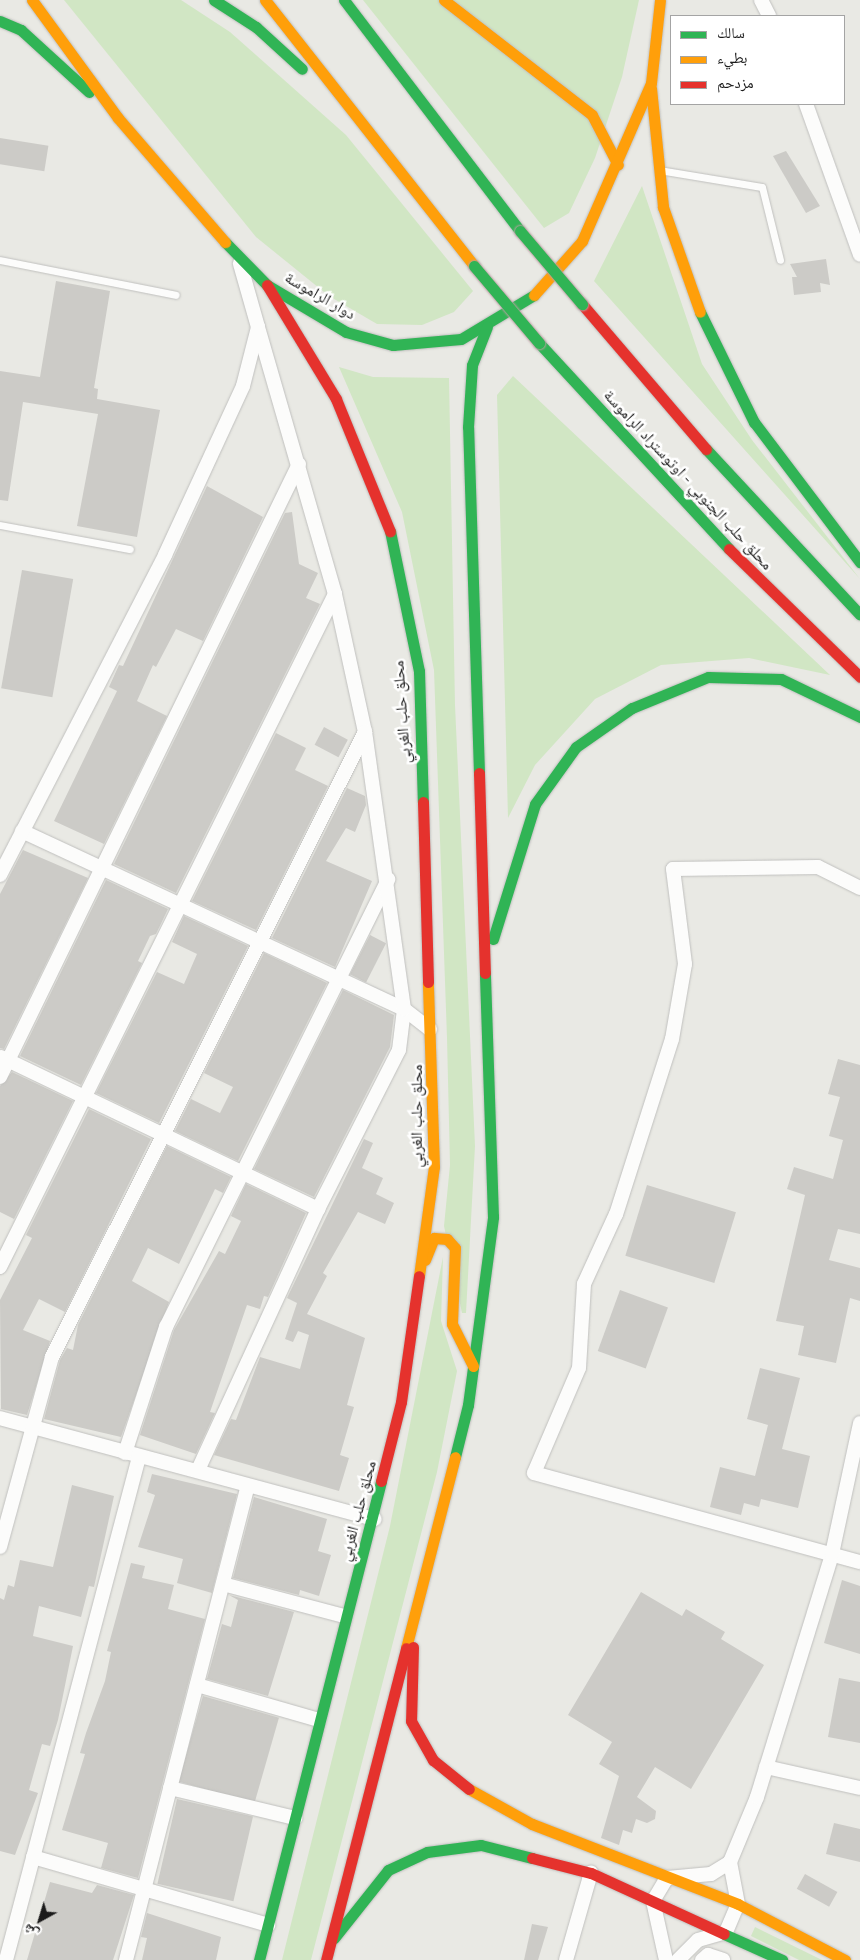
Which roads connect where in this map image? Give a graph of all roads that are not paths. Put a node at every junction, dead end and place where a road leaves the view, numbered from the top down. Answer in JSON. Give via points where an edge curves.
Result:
{"nodes":[{"id":1,"x":32,"y":0,"type":"edge"},
{"id":2,"x":214,"y":0,"type":"edge"},
{"id":3,"x":265,"y":0,"type":"edge"},
{"id":4,"x":344,"y":0,"type":"edge"},
{"id":5,"x":444,"y":0,"type":"edge"},
{"id":6,"x":660,"y":0,"type":"edge"},
{"id":7,"x":762,"y":0,"type":"edge"},
{"id":8,"x":769,"y":15,"type":"edge"},
{"id":9,"x":0,"y":21,"type":"edge"},
{"id":10,"x":651,"y":83,"type":"junction"},
{"id":11,"x":806,"y":105,"type":"edge"},
{"id":12,"x":352,"y":115,"type":"junction"},
{"id":13,"x":118,"y":118,"type":"junction"},
{"id":14,"x":618,"y":165,"type":"junction"},
{"id":15,"x":659,"y":171,"type":"junction"},
{"id":16,"x":860,"y":255,"type":"edge"},
{"id":17,"x":239,"y":258,"type":"junction"},
{"id":18,"x":0,"y":260,"type":"edge"},
{"id":19,"x":780,"y":260,"type":"dead end"},
{"id":20,"x":268,"y":285,"type":"junction"},
{"id":21,"x":176,"y":295,"type":"dead end"},
{"id":22,"x":258,"y":327,"type":"junction"},
{"id":23,"x":487,"y":327,"type":"junction"},
{"id":24,"x":299,"y":464,"type":"junction"},
{"id":25,"x":0,"y":525,"type":"edge"},
{"id":26,"x":130,"y":549,"type":"dead end"},
{"id":27,"x":860,"y":562,"type":"edge"},
{"id":28,"x":335,"y":594,"type":"junction"},
{"id":29,"x":860,"y":615,"type":"edge"},
{"id":30,"x":860,"y":677,"type":"edge"},
{"id":31,"x":860,"y":716,"type":"edge"},
{"id":32,"x":365,"y":732,"type":"junction"},
{"id":33,"x":22,"y":832,"type":"junction"},
{"id":34,"x":103,"y":867,"type":"junction"},
{"id":35,"x":0,"y":875,"type":"edge"},
{"id":36,"x":388,"y":879,"type":"junction"},
{"id":37,"x":860,"y":888,"type":"edge"},
{"id":38,"x":184,"y":905,"type":"junction"},
{"id":39,"x":257,"y":942,"type":"junction"},
{"id":40,"x":487,"y":959,"type":"junction"},
{"id":41,"x":337,"y":979,"type":"junction"},
{"id":42,"x":404,"y":1009,"type":"junction"},
{"id":43,"x":432,"y":1030,"type":"junction"},
{"id":44,"x":4,"y":1059,"type":"edge"},
{"id":45,"x":0,"y":1077,"type":"edge"},
{"id":46,"x":86,"y":1098,"type":"junction"},
{"id":47,"x":163,"y":1132,"type":"junction"},
{"id":48,"x":242,"y":1171,"type":"junction"},
{"id":49,"x":318,"y":1209,"type":"junction"},
{"id":50,"x":425,"y":1260,"type":"junction"},
{"id":51,"x":0,"y":1267,"type":"edge"},
{"id":52,"x":473,"y":1366,"type":"junction"},
{"id":53,"x":0,"y":1418,"type":"edge"},
{"id":54,"x":860,"y":1423,"type":"edge"},
{"id":55,"x":30,"y":1427,"type":"junction"},
{"id":56,"x":125,"y":1453,"type":"junction"},
{"id":57,"x":139,"y":1457,"type":"junction"},
{"id":58,"x":198,"y":1470,"type":"junction"},
{"id":59,"x":248,"y":1486,"type":"junction"},
{"id":60,"x":375,"y":1519,"type":"junction"},
{"id":61,"x":0,"y":1547,"type":"edge"},
{"id":62,"x":832,"y":1554,"type":"junction"},
{"id":63,"x":860,"y":1562,"type":"edge"},
{"id":64,"x":223,"y":1584,"type":"junction"},
{"id":65,"x":344,"y":1616,"type":"junction"},
{"id":66,"x":414,"y":1621,"type":"junction"},
{"id":67,"x":197,"y":1685,"type":"junction"},
{"id":68,"x":319,"y":1720,"type":"junction"},
{"id":69,"x":766,"y":1766,"type":"junction"},
{"id":70,"x":170,"y":1788,"type":"junction"},
{"id":71,"x":860,"y":1788,"type":"edge"},
{"id":72,"x":295,"y":1818,"type":"junction"},
{"id":73,"x":33,"y":1857,"type":"junction"},
{"id":74,"x":730,"y":1862,"type":"junction"},
{"id":75,"x":590,"y":1873,"type":"junction"},
{"id":76,"x":667,"y":1878,"type":"junction"},
{"id":77,"x":144,"y":1890,"type":"junction"},
{"id":78,"x":653,"y":1901,"type":"junction"},
{"id":79,"x":738,"y":1904,"type":"junction"},
{"id":80,"x":268,"y":1925,"type":"junction"},
{"id":81,"x":726,"y":1932,"type":"junction"},
{"id":82,"x":330,"y":1943,"type":"junction"},
{"id":83,"x":6,"y":1960,"type":"edge"},
{"id":84,"x":126,"y":1960,"type":"edge"},
{"id":85,"x":260,"y":1960,"type":"edge"},
{"id":86,"x":326,"y":1960,"type":"edge"},
{"id":87,"x":566,"y":1960,"type":"edge"},
{"id":88,"x":666,"y":1960,"type":"edge"},
{"id":89,"x":678,"y":1960,"type":"edge"},
{"id":90,"x":702,"y":1960,"type":"edge"},
{"id":91,"x":723,"y":1960,"type":"edge"},
{"id":92,"x":782,"y":1960,"type":"edge"},
{"id":93,"x":845,"y":1960,"type":"edge"}],
"edges":[{"from":1,"to":13,"type":"main road","name":"دوار الراموسة"},
{"from":2,"to":12,"type":"main road","via":[[256,27]]},
{"from":3,"to":12,"type":"main road"},
{"from":4,"to":29,"type":"main road","name":"محلق حلب الجنوبي - اوتوستراد الراموسة","bridge":true,"via":[[520,231],[754,505]]},
{"from":5,"to":14,"type":"main road","via":[[592,115]]},
{"from":6,"to":10,"type":"main road","name":"دوار الراموسة"},
{"from":7,"to":8,"type":"street"},
{"from":9,"to":13,"type":"main road","via":[[21,30]]},
{"from":10,"to":14,"type":"main road","name":"دوار الراموسة"},
{"from":10,"to":15,"type":"main road"},
{"from":11,"to":16,"type":"street"},
{"from":12,"to":30,"type":"main road","name":"محلق حلب الجنوبي - اوتوستراد الراموسة","bridge":true,"via":[[540,343],[712,533]]},
{"from":13,"to":17,"type":"main road","name":"دوار الراموسة"},
{"from":14,"to":23,"type":"main road","name":"دوار الراموسة","via":[[582,241],[535,294]]},
{"from":15,"to":19,"type":"lane","via":[[762,187]]},
{"from":15,"to":27,"type":"main road","via":[[663,207],[704,322],[754,422]]},
{"from":17,"to":20,"type":"main road","name":"دوار الراموسة"},
{"from":17,"to":22,"type":"street"},
{"from":18,"to":21,"type":"lane"},
{"from":20,"to":23,"type":"main road","name":"دوار الراموسة","via":[[346,332],[393,345],[461,340]]},
{"from":20,"to":43,"type":"main road","name":"محلق حلب الغربي","via":[[336,399],[387,517],[419,671]]},
{"from":22,"to":24,"type":"street"},
{"from":22,"to":33,"type":"street","via":[[243,386],[165,554]]},
{"from":23,"to":40,"type":"main road","via":[[472,365],[468,427]]},
{"from":24,"to":28,"type":"street"},
{"from":24,"to":34,"type":"street"},
{"from":25,"to":26,"type":"lane"},
{"from":28,"to":32,"type":"street"},
{"from":28,"to":38,"type":"street"},
{"from":31,"to":40,"type":"main road","via":[[781,679],[708,677],[632,708],[576,747],[534,804]]},
{"from":32,"to":36,"type":"street"},
{"from":32,"to":39,"type":"street"},
{"from":33,"to":34,"type":"street"},
{"from":33,"to":35,"type":"street"},
{"from":34,"to":38,"type":"street"},
{"from":34,"to":44,"type":"street"},
{"from":36,"to":41,"type":"street"},
{"from":36,"to":42,"type":"street"},
{"from":37,"to":62,"type":"street","via":[[818,867],[673,869],[685,964],[672,1039],[616,1214],[584,1284],[579,1368],[534,1473]]},
{"from":38,"to":39,"type":"street"},
{"from":38,"to":46,"type":"street"},
{"from":39,"to":41,"type":"street"},
{"from":39,"to":47,"type":"street"},
{"from":40,"to":52,"type":"main road","via":[[493,1217]]},
{"from":41,"to":42,"type":"street"},
{"from":41,"to":48,"type":"street"},
{"from":42,"to":43,"type":"street"},
{"from":42,"to":49,"type":"street","via":[[399,1050]]},
{"from":43,"to":50,"type":"main road","name":"محلق حلب الغربي","via":[[434,1167]]},
{"from":44,"to":45,"type":"street"},
{"from":44,"to":46,"type":"street"},
{"from":46,"to":47,"type":"street"},
{"from":46,"to":51,"type":"street"},
{"from":47,"to":48,"type":"street"},
{"from":47,"to":55,"type":"street","via":[[52,1357]]},
{"from":48,"to":49,"type":"street"},
{"from":48,"to":56,"type":"street","via":[[166,1327]]},
{"from":49,"to":58,"type":"street"},
{"from":50,"to":52,"type":"main road","via":[[434,1238],[447,1239],[455,1248],[452,1324]]},
{"from":50,"to":60,"type":"main road","name":"محلق حلب الغربي","via":[[401,1402]]},
{"from":52,"to":66,"type":"main road","via":[[468,1405]]},
{"from":53,"to":55,"type":"street"},
{"from":54,"to":62,"type":"street"},
{"from":55,"to":56,"type":"street"},
{"from":55,"to":61,"type":"street"},
{"from":56,"to":57,"type":"street"},
{"from":57,"to":58,"type":"street"},
{"from":57,"to":73,"type":"street"},
{"from":58,"to":59,"type":"street"},
{"from":59,"to":60,"type":"street"},
{"from":59,"to":64,"type":"street"},
{"from":60,"to":65,"type":"main road","name":"محلق حلب الغربي"},
{"from":62,"to":63,"type":"street"},
{"from":62,"to":69,"type":"street"},
{"from":64,"to":65,"type":"street"},
{"from":64,"to":67,"type":"street"},
{"from":65,"to":68,"type":"main road","name":"محلق حلب الغربي"},
{"from":66,"to":76,"type":"main road","via":[[412,1721],[433,1760],[473,1792],[532,1824]]},
{"from":66,"to":82,"type":"main road"},
{"from":67,"to":68,"type":"street"},
{"from":67,"to":70,"type":"street"},
{"from":68,"to":72,"type":"main road","name":"محلق حلب الغربي"},
{"from":69,"to":71,"type":"street"},
{"from":69,"to":74,"type":"street"},
{"from":70,"to":72,"type":"street"},
{"from":70,"to":77,"type":"street"},
{"from":72,"to":80,"type":"main road","name":"محلق حلب الغربي"},
{"from":73,"to":77,"type":"street"},
{"from":73,"to":83,"type":"street"},
{"from":74,"to":76,"type":"street","via":[[711,1874]]},
{"from":74,"to":79,"type":"street"},
{"from":75,"to":78,"type":"main road"},
{"from":75,"to":82,"type":"main road","via":[[481,1845],[427,1852],[384,1873]]},
{"from":75,"to":87,"type":"street"},
{"from":76,"to":78,"type":"street"},
{"from":76,"to":79,"type":"main road"},
{"from":77,"to":80,"type":"street"},
{"from":77,"to":84,"type":"street"},
{"from":78,"to":81,"type":"main road"},
{"from":78,"to":88,"type":"street"},
{"from":79,"to":81,"type":"street"},
{"from":79,"to":93,"type":"main road"},
{"from":80,"to":85,"type":"main road","name":"محلق حلب الغربي"},
{"from":81,"to":89,"type":"street","via":[[698,1940]]},
{"from":81,"to":92,"type":"main road"},
{"from":82,"to":86,"type":"main road"},
{"from":90,"to":91,"type":"street","via":[[708,1955]]}]}
